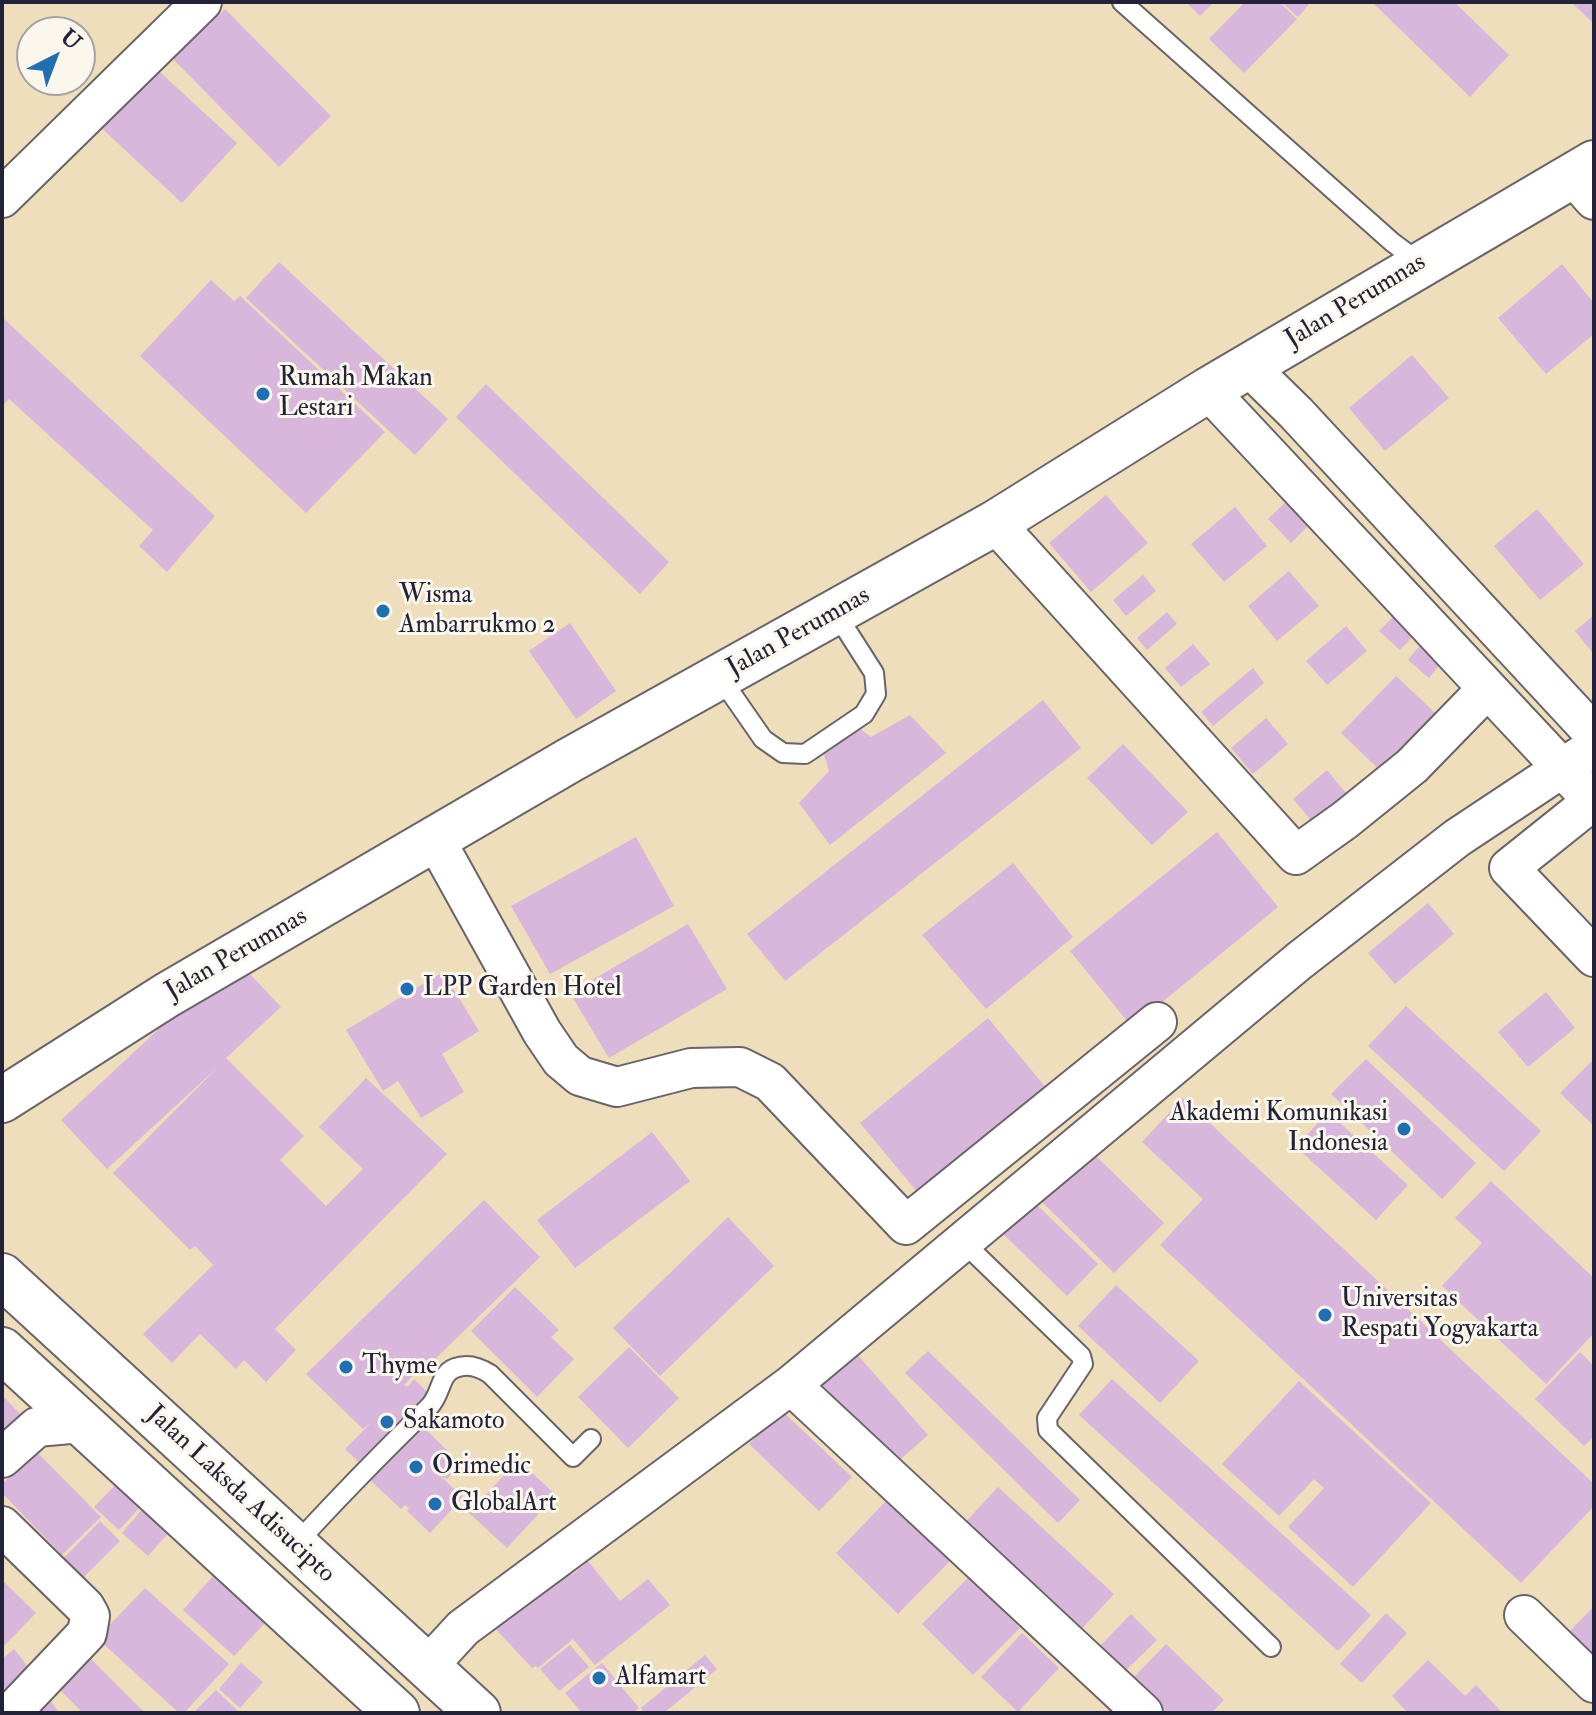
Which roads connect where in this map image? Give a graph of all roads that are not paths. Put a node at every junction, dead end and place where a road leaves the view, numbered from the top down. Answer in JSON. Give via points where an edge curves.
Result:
{"nodes":[{"id":1,"x":201,"y":2,"type":"edge"},
{"id":2,"x":1122,"y":2,"type":"edge"},
{"id":3,"x":1587,"y":179,"type":"edge"},
{"id":4,"x":2,"y":198,"type":"edge"},
{"id":5,"x":1420,"y":263,"type":"junction"},
{"id":6,"x":1248,"y":366,"type":"junction"},
{"id":7,"x":1208,"y":390,"type":"junction"},
{"id":8,"x":995,"y":523,"type":"junction"},
{"id":9,"x":835,"y":612,"type":"junction"},
{"id":10,"x":720,"y":677,"type":"junction"},
{"id":11,"x":1487,"y":689,"type":"junction"},
{"id":12,"x":1594,"y":734,"type":"edge"},
{"id":13,"x":1594,"y":747,"type":"edge"},
{"id":14,"x":1562,"y":769,"type":"junction"},
{"id":15,"x":1593,"y":800,"type":"edge"},
{"id":16,"x":435,"y":839,"type":"junction"},
{"id":17,"x":1594,"y":957,"type":"edge"},
{"id":18,"x":1157,"y":1022,"type":"dead end"},
{"id":19,"x":2,"y":1100,"type":"edge"},
{"id":20,"x":963,"y":1242,"type":"junction"},
{"id":21,"x":2,"y":1276,"type":"edge"},
{"id":22,"x":2,"y":1350,"type":"edge"},
{"id":23,"x":791,"y":1385,"type":"junction"},
{"id":24,"x":81,"y":1423,"type":"junction"},
{"id":25,"x":591,"y":1439,"type":"dead end"},
{"id":26,"x":2,"y":1458,"type":"edge"},
{"id":27,"x":2,"y":1526,"type":"edge"},
{"id":28,"x":295,"y":1545,"type":"junction"},
{"id":29,"x":1524,"y":1615,"type":"dead end"},
{"id":30,"x":1271,"y":1647,"type":"dead end"},
{"id":31,"x":427,"y":1667,"type":"junction"},
{"id":32,"x":1594,"y":1683,"type":"edge"},
{"id":33,"x":11,"y":1713,"type":"edge"},
{"id":34,"x":397,"y":1713,"type":"edge"},
{"id":35,"x":478,"y":1713,"type":"edge"},
{"id":36,"x":1143,"y":1713,"type":"edge"}],
"edges":[{"from":1,"to":4,"type":"street"},
{"from":2,"to":5,"type":"lane"},
{"from":3,"to":5,"type":"street","name":"Jalan Perumnas"},
{"from":5,"to":6,"type":"street","name":"Jalan Perumnas"},
{"from":6,"to":7,"type":"street","name":"Jalan Perumnas"},
{"from":6,"to":12,"type":"street"},
{"from":7,"to":8,"type":"street","name":"Jalan Perumnas"},
{"from":7,"to":11,"type":"street"},
{"from":8,"to":9,"type":"street","name":"Jalan Perumnas"},
{"from":8,"to":11,"type":"street","via":[[1296,855],[1412,766]]},
{"from":9,"to":10,"type":"street","name":"Jalan Perumnas"},
{"from":9,"to":10,"type":"lane","via":[[874,673],[876,694],[864,714],[805,754],[783,753],[763,739]]},
{"from":10,"to":16,"type":"street","name":"Jalan Perumnas"},
{"from":11,"to":14,"type":"street"},
{"from":13,"to":14,"type":"street"},
{"from":14,"to":15,"type":"street"},
{"from":14,"to":20,"type":"street","via":[[1457,838],[1311,952]]},
{"from":15,"to":17,"type":"street","via":[[1509,868]]},
{"from":16,"to":18,"type":"street","via":[[542,1032],[580,1076],[617,1087],[691,1068],[740,1067],[770,1082],[906,1225]]},
{"from":16,"to":19,"type":"street","name":"Jalan Perumnas","via":[[167,995]]},
{"from":20,"to":23,"type":"street"},
{"from":20,"to":30,"type":"lane","via":[[1081,1356],[1083,1364],[1047,1418],[1048,1430]]},
{"from":21,"to":28,"type":"street","name":"Jalan Laksda Adisucipto"},
{"from":22,"to":24,"type":"street","name":"Jalan Laksda Adisucipto"},
{"from":23,"to":31,"type":"street","via":[[463,1628]]},
{"from":23,"to":36,"type":"street"},
{"from":24,"to":26,"type":"street","via":[[37,1427]]},
{"from":24,"to":34,"type":"street","name":"Jalan Laksda Adisucipto"},
{"from":25,"to":28,"type":"lane","via":[[573,1457],[490,1374],[469,1365],[454,1368],[444,1375],[437,1398]]},
{"from":27,"to":33,"type":"street","via":[[90,1616],[87,1633]]},
{"from":28,"to":31,"type":"street","name":"Jalan Laksda Adisucipto"},
{"from":29,"to":32,"type":"street"},
{"from":31,"to":35,"type":"street","name":"Jalan Laksda Adisucipto"}]}
